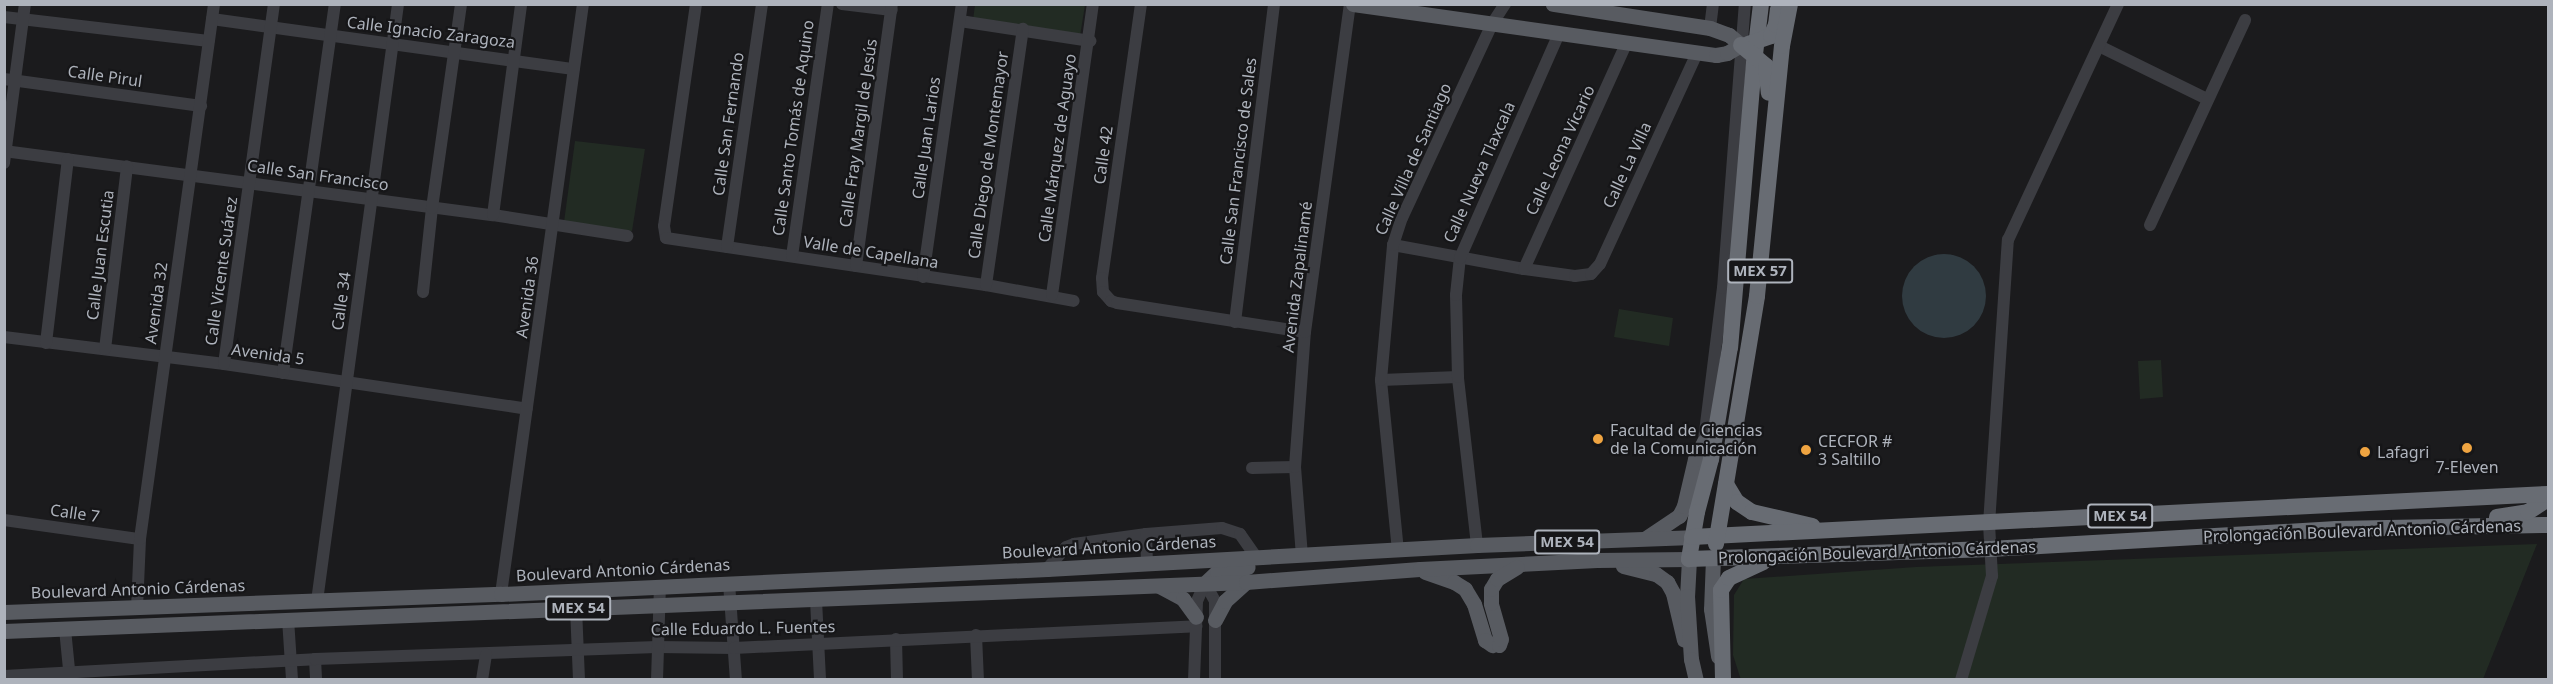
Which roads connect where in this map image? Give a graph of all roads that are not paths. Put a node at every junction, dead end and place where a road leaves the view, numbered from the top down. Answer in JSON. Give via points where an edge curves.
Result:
{"nodes":[{"id":1,"x":26,"y":4,"type":"edge"},
{"id":2,"x":214,"y":4,"type":"edge"},
{"id":3,"x":274,"y":4,"type":"edge"},
{"id":4,"x":335,"y":4,"type":"edge"},
{"id":5,"x":398,"y":4,"type":"edge"},
{"id":6,"x":461,"y":4,"type":"edge"},
{"id":7,"x":521,"y":4,"type":"edge"},
{"id":8,"x":583,"y":4,"type":"edge"},
{"id":9,"x":696,"y":4,"type":"edge"},
{"id":10,"x":762,"y":4,"type":"edge"},
{"id":11,"x":828,"y":4,"type":"edge"},
{"id":12,"x":843,"y":4,"type":"edge"},
{"id":13,"x":962,"y":4,"type":"edge"},
{"id":14,"x":1093,"y":4,"type":"edge"},
{"id":15,"x":1141,"y":4,"type":"edge"},
{"id":16,"x":1274,"y":4,"type":"edge"},
{"id":17,"x":1352,"y":4,"type":"edge"},
{"id":18,"x":1505,"y":4,"type":"edge"},
{"id":19,"x":1553,"y":4,"type":"edge"},
{"id":20,"x":1713,"y":4,"type":"edge"},
{"id":21,"x":1745,"y":4,"type":"edge"},
{"id":22,"x":1761,"y":4,"type":"edge"},
{"id":23,"x":1778,"y":4,"type":"edge"},
{"id":24,"x":1790,"y":4,"type":"edge"},
{"id":25,"x":2118,"y":4,"type":"edge"},
{"id":26,"x":892,"y":7,"type":"edge"},
{"id":27,"x":1585,"y":7,"type":"edge"},
{"id":28,"x":4,"y":17,"type":"edge"},
{"id":29,"x":24,"y":19,"type":"junction"},
{"id":30,"x":212,"y":19,"type":"junction"},
{"id":31,"x":2245,"y":20,"type":"dead end"},
{"id":32,"x":960,"y":21,"type":"junction"},
{"id":33,"x":1492,"y":24,"type":"junction"},
{"id":34,"x":271,"y":27,"type":"junction"},
{"id":35,"x":1710,"y":28,"type":"junction"},
{"id":36,"x":1023,"y":29,"type":"junction"},
{"id":37,"x":1559,"y":34,"type":"junction"},
{"id":38,"x":331,"y":36,"type":"junction"},
{"id":39,"x":209,"y":41,"type":"junction"},
{"id":40,"x":1090,"y":41,"type":"junction"},
{"id":41,"x":393,"y":44,"type":"junction"},
{"id":42,"x":1626,"y":45,"type":"junction"},
{"id":43,"x":1741,"y":45,"type":"junction"},
{"id":44,"x":2099,"y":46,"type":"junction"},
{"id":45,"x":456,"y":52,"type":"junction"},
{"id":46,"x":1697,"y":53,"type":"junction"},
{"id":47,"x":515,"y":60,"type":"junction"},
{"id":48,"x":574,"y":69,"type":"junction"},
{"id":49,"x":10,"y":79,"type":"edge"},
{"id":50,"x":2207,"y":99,"type":"junction"},
{"id":51,"x":201,"y":106,"type":"junction"},
{"id":52,"x":5,"y":155,"type":"edge"},
{"id":53,"x":68,"y":159,"type":"junction"},
{"id":54,"x":127,"y":166,"type":"junction"},
{"id":55,"x":192,"y":174,"type":"junction"},
{"id":56,"x":250,"y":183,"type":"junction"},
{"id":57,"x":311,"y":190,"type":"junction"},
{"id":58,"x":372,"y":200,"type":"junction"},
{"id":59,"x":432,"y":208,"type":"junction"},
{"id":60,"x":493,"y":215,"type":"junction"},
{"id":61,"x":554,"y":225,"type":"junction"},
{"id":62,"x":2150,"y":225,"type":"dead end"},
{"id":63,"x":627,"y":236,"type":"dead end"},
{"id":64,"x":1393,"y":245,"type":"junction"},
{"id":65,"x":727,"y":247,"type":"junction"},
{"id":66,"x":792,"y":256,"type":"junction"},
{"id":67,"x":1460,"y":258,"type":"junction"},
{"id":68,"x":856,"y":266,"type":"junction"},
{"id":69,"x":1524,"y":269,"type":"junction"},
{"id":70,"x":923,"y":277,"type":"junction"},
{"id":71,"x":986,"y":285,"type":"junction"},
{"id":72,"x":423,"y":292,"type":"dead end"},
{"id":73,"x":1052,"y":295,"type":"junction"},
{"id":74,"x":1074,"y":301,"type":"dead end"},
{"id":75,"x":1235,"y":322,"type":"junction"},
{"id":76,"x":1305,"y":332,"type":"junction"},
{"id":77,"x":1749,"y":332,"type":"junction"},
{"id":78,"x":4,"y":337,"type":"edge"},
{"id":79,"x":46,"y":343,"type":"junction"},
{"id":80,"x":105,"y":349,"type":"junction"},
{"id":81,"x":165,"y":357,"type":"junction"},
{"id":82,"x":224,"y":364,"type":"junction"},
{"id":83,"x":283,"y":373,"type":"junction"},
{"id":84,"x":1458,"y":377,"type":"junction"},
{"id":85,"x":1381,"y":380,"type":"junction"},
{"id":86,"x":347,"y":382,"type":"junction"},
{"id":87,"x":527,"y":409,"type":"junction"},
{"id":88,"x":1704,"y":441,"type":"junction"},
{"id":89,"x":1295,"y":467,"type":"junction"},
{"id":90,"x":1252,"y":468,"type":"dead end"},
{"id":91,"x":1726,"y":484,"type":"junction"},
{"id":92,"x":2548,"y":494,"type":"edge"},
{"id":93,"x":2548,"y":499,"type":"edge"},
{"id":94,"x":1697,"y":512,"type":"junction"},
{"id":95,"x":4,"y":520,"type":"edge"},
{"id":96,"x":1989,"y":524,"type":"junction"},
{"id":97,"x":2548,"y":525,"type":"edge"},
{"id":98,"x":2393,"y":528,"type":"junction"},
{"id":99,"x":1828,"y":530,"type":"junction"},
{"id":100,"x":1146,"y":534,"type":"junction"},
{"id":101,"x":1718,"y":536,"type":"junction"},
{"id":102,"x":1692,"y":537,"type":"junction"},
{"id":103,"x":1644,"y":539,"type":"junction"},
{"id":104,"x":140,"y":540,"type":"junction"},
{"id":105,"x":1512,"y":544,"type":"junction"},
{"id":106,"x":1477,"y":545,"type":"junction"},
{"id":107,"x":1441,"y":548,"type":"junction"},
{"id":108,"x":1990,"y":549,"type":"junction"},
{"id":109,"x":1398,"y":551,"type":"junction"},
{"id":110,"x":1296,"y":556,"type":"junction"},
{"id":111,"x":1250,"y":558,"type":"junction"},
{"id":112,"x":1713,"y":558,"type":"junction"},
{"id":113,"x":1773,"y":558,"type":"junction"},
{"id":114,"x":1689,"y":559,"type":"junction"},
{"id":115,"x":1597,"y":560,"type":"junction"},
{"id":116,"x":1142,"y":564,"type":"junction"},
{"id":117,"x":1519,"y":565,"type":"junction"},
{"id":118,"x":1475,"y":567,"type":"junction"},
{"id":119,"x":1047,"y":569,"type":"junction"},
{"id":120,"x":1420,"y":569,"type":"junction"},
{"id":121,"x":1246,"y":582,"type":"junction"},
{"id":122,"x":729,"y":583,"type":"junction"},
{"id":123,"x":1151,"y":583,"type":"junction"},
{"id":124,"x":1205,"y":583,"type":"junction"},
{"id":125,"x":660,"y":586,"type":"junction"},
{"id":126,"x":501,"y":594,"type":"junction"},
{"id":127,"x":816,"y":600,"type":"junction"},
{"id":128,"x":317,"y":601,"type":"junction"},
{"id":129,"x":730,"y":602,"type":"junction"},
{"id":130,"x":658,"y":606,"type":"junction"},
{"id":131,"x":137,"y":608,"type":"junction"},
{"id":132,"x":576,"y":608,"type":"junction"},
{"id":133,"x":4,"y":612,"type":"edge"},
{"id":134,"x":288,"y":619,"type":"junction"},
{"id":135,"x":1215,"y":620,"type":"junction"},
{"id":136,"x":1196,"y":621,"type":"junction"},
{"id":137,"x":65,"y":629,"type":"junction"},
{"id":138,"x":4,"y":631,"type":"edge"},
{"id":139,"x":976,"y":635,"type":"junction"},
{"id":140,"x":896,"y":639,"type":"junction"},
{"id":141,"x":819,"y":644,"type":"junction"},
{"id":142,"x":657,"y":647,"type":"junction"},
{"id":143,"x":734,"y":648,"type":"junction"},
{"id":144,"x":578,"y":650,"type":"junction"},
{"id":145,"x":486,"y":654,"type":"junction"},
{"id":146,"x":315,"y":659,"type":"junction"},
{"id":147,"x":1691,"y":659,"type":"junction"},
{"id":148,"x":291,"y":660,"type":"junction"},
{"id":149,"x":4,"y":676,"type":"edge"},
{"id":150,"x":69,"y":676,"type":"edge"},
{"id":151,"x":292,"y":680,"type":"edge"},
{"id":152,"x":316,"y":680,"type":"edge"},
{"id":153,"x":482,"y":680,"type":"edge"},
{"id":154,"x":579,"y":680,"type":"edge"},
{"id":155,"x":657,"y":680,"type":"edge"},
{"id":156,"x":736,"y":680,"type":"edge"},
{"id":157,"x":820,"y":680,"type":"edge"},
{"id":158,"x":897,"y":680,"type":"edge"},
{"id":159,"x":978,"y":680,"type":"edge"},
{"id":160,"x":1194,"y":680,"type":"edge"},
{"id":161,"x":1215,"y":680,"type":"edge"},
{"id":162,"x":1696,"y":680,"type":"edge"},
{"id":163,"x":1723,"y":680,"type":"edge"},
{"id":164,"x":1960,"y":680,"type":"edge"}],
"edges":[{"from":1,"to":29,"type":"street"},
{"from":2,"to":30,"type":"street","name":"Avenida 32"},
{"from":3,"to":34,"type":"street","name":"Calle Vicente Suárez"},
{"from":4,"to":38,"type":"street"},
{"from":5,"to":41,"type":"street","name":"Calle 34"},
{"from":6,"to":45,"type":"street"},
{"from":7,"to":47,"type":"street"},
{"from":8,"to":48,"type":"street","name":"Avenida 36"},
{"from":9,"to":65,"type":"street","name":"Valle de Capellana","via":[[664,236]]},
{"from":10,"to":65,"type":"street","name":"Calle San Fernando"},
{"from":11,"to":66,"type":"street","name":"Calle Santo Tomás de Aquino"},
{"from":12,"to":26,"type":"street"},
{"from":13,"to":32,"type":"street","name":"Calle Juan Larios"},
{"from":14,"to":40,"type":"street","name":"Calle Márquez de Aguayo"},
{"from":15,"to":75,"type":"street","name":"Calle 42","via":[[1102,278],[1106,297],[1117,303]]},
{"from":16,"to":75,"type":"street","name":"Calle San Francisco de Sales"},
{"from":17,"to":33,"type":"main road"},
{"from":17,"to":76,"type":"street","name":"Avenida Zapalinamé"},
{"from":18,"to":33,"type":"street","name":"Calle Villa de Santiago"},
{"from":19,"to":27,"type":"main road"},
{"from":20,"to":35,"type":"street"},
{"from":21,"to":43,"type":"street"},
{"from":22,"to":94,"type":"highway","number":"MEX 57","via":[[1729,357]]},
{"from":23,"to":43,"type":"highway","via":[[1776,25],[1770,36]]},
{"from":24,"to":77,"type":"highway","number":"MEX 57","via":[[1782,45],[1757,296]]},
{"from":25,"to":44,"type":"street"},
{"from":26,"to":68,"type":"street","name":"Calle Fray Margil de Jesús"},
{"from":27,"to":35,"type":"main road"},
{"from":28,"to":29,"type":"street"},
{"from":29,"to":39,"type":"street"},
{"from":29,"to":49,"type":"street"},
{"from":30,"to":34,"type":"street","name":"Calle Ignacio Zaragoza"},
{"from":30,"to":39,"type":"street","name":"Avenida 32"},
{"from":31,"to":50,"type":"street"},
{"from":32,"to":36,"type":"street"},
{"from":32,"to":70,"type":"street","name":"Calle Juan Larios"},
{"from":33,"to":37,"type":"main road"},
{"from":33,"to":64,"type":"street","name":"Calle Villa de Santiago"},
{"from":34,"to":38,"type":"street","name":"Calle Ignacio Zaragoza"},
{"from":34,"to":56,"type":"street","name":"Calle Vicente Suárez"},
{"from":35,"to":43,"type":"main road","via":[[1729,34]]},
{"from":36,"to":40,"type":"street"},
{"from":36,"to":71,"type":"street","name":"Calle Diego de Montemayor"},
{"from":37,"to":42,"type":"main road"},
{"from":37,"to":67,"type":"street","name":"Calle Nueva Tlaxcala"},
{"from":38,"to":41,"type":"street","name":"Calle Ignacio Zaragoza"},
{"from":38,"to":57,"type":"street"},
{"from":39,"to":51,"type":"street","name":"Avenida 32"},
{"from":40,"to":73,"type":"street","name":"Calle Márquez de Aguayo"},
{"from":41,"to":45,"type":"street","name":"Calle Ignacio Zaragoza"},
{"from":41,"to":58,"type":"street","name":"Calle 34"},
{"from":42,"to":46,"type":"main road"},
{"from":42,"to":69,"type":"street","name":"Calle Leona Vicario"},
{"from":43,"to":46,"type":"main road","via":[[1722,55]]},
{"from":43,"to":77,"type":"highway","via":[[1766,66],[1770,90],[1746,306]]},
{"from":43,"to":88,"type":"street","via":[[1723,288]]},
{"from":44,"to":50,"type":"street"},
{"from":44,"to":96,"type":"street","via":[[2008,240]]},
{"from":45,"to":47,"type":"street","name":"Calle Ignacio Zaragoza"},
{"from":45,"to":59,"type":"street"},
{"from":46,"to":69,"type":"street","name":"Calle La Villa","via":[[1600,264],[1591,274],[1575,276]]},
{"from":47,"to":48,"type":"street","name":"Calle Ignacio Zaragoza"},
{"from":47,"to":60,"type":"street"},
{"from":48,"to":61,"type":"street","name":"Avenida 36"},
{"from":49,"to":51,"type":"street","name":"Calle Pirul"},
{"from":49,"to":52,"type":"street"},
{"from":50,"to":62,"type":"street"},
{"from":51,"to":55,"type":"street","name":"Avenida 32"},
{"from":52,"to":53,"type":"street","name":"Calle San Francisco"},
{"from":53,"to":54,"type":"street","name":"Calle San Francisco"},
{"from":53,"to":79,"type":"street"},
{"from":54,"to":55,"type":"street","name":"Calle San Francisco"},
{"from":54,"to":80,"type":"street","name":"Calle Juan Escutia"},
{"from":55,"to":56,"type":"street","name":"Calle San Francisco"},
{"from":55,"to":81,"type":"street","name":"Avenida 32"},
{"from":56,"to":57,"type":"street","name":"Calle San Francisco"},
{"from":56,"to":82,"type":"street","name":"Calle Vicente Suárez"},
{"from":57,"to":58,"type":"street","name":"Calle San Francisco"},
{"from":57,"to":83,"type":"street"},
{"from":58,"to":59,"type":"street","name":"Calle San Francisco"},
{"from":58,"to":86,"type":"street","name":"Calle 34"},
{"from":59,"to":60,"type":"street","name":"Calle San Francisco"},
{"from":59,"to":72,"type":"street"},
{"from":60,"to":61,"type":"street","name":"Calle San Francisco"},
{"from":61,"to":63,"type":"street","name":"Calle San Francisco"},
{"from":61,"to":87,"type":"street","name":"Avenida 36"},
{"from":64,"to":67,"type":"street"},
{"from":64,"to":85,"type":"street","name":"Calle Villa de Santiago"},
{"from":65,"to":66,"type":"street","name":"Valle de Capellana"},
{"from":66,"to":68,"type":"street","name":"Valle de Capellana"},
{"from":67,"to":69,"type":"street"},
{"from":67,"to":84,"type":"street","name":"Calle Nueva Tlaxcala","via":[[1456,295]]},
{"from":68,"to":70,"type":"street","name":"Valle de Capellana"},
{"from":70,"to":71,"type":"street","name":"Valle de Capellana"},
{"from":71,"to":73,"type":"street","name":"Valle de Capellana"},
{"from":73,"to":74,"type":"street","name":"Valle de Capellana"},
{"from":75,"to":76,"type":"street"},
{"from":76,"to":89,"type":"street","name":"Avenida Zapalinamé"},
{"from":77,"to":91,"type":"highway","number":"MEX 57"},
{"from":78,"to":79,"type":"street","name":"Avenida 5"},
{"from":79,"to":80,"type":"street","name":"Avenida 5"},
{"from":80,"to":81,"type":"street","name":"Avenida 5"},
{"from":81,"to":82,"type":"street","name":"Avenida 5"},
{"from":81,"to":104,"type":"street","name":"Avenida 32"},
{"from":82,"to":83,"type":"street","name":"Avenida 5"},
{"from":83,"to":86,"type":"street","name":"Avenida 5"},
{"from":84,"to":85,"type":"street"},
{"from":84,"to":106,"type":"street","name":"Calle Nueva Tlaxcala"},
{"from":85,"to":109,"type":"street","name":"Calle Villa de Santiago"},
{"from":86,"to":87,"type":"street","name":"Avenida 5"},
{"from":86,"to":128,"type":"street","name":"Calle 34"},
{"from":87,"to":126,"type":"street","name":"Avenida 36"},
{"from":88,"to":94,"type":"street"},
{"from":88,"to":103,"type":"main road","via":[[1679,516]]},
{"from":89,"to":90,"type":"street"},
{"from":89,"to":110,"type":"street","name":"Avenida Zapalinamé"},
{"from":91,"to":99,"type":"highway","via":[[1737,502],[1752,512]]},
{"from":91,"to":101,"type":"highway","number":"MEX 57"},
{"from":92,"to":96,"type":"highway","name":"Prolongación Boulevard Antonio Cárdenas","number":"MEX 54"},
{"from":93,"to":98,"type":"highway","via":[[2514,516],[2421,520]]},
{"from":94,"to":102,"type":"highway","number":"MEX 57"},
{"from":95,"to":104,"type":"street","name":"Calle 7"},
{"from":96,"to":99,"type":"highway","name":"Prolongación Boulevard Antonio Cárdenas","number":"MEX 54"},
{"from":96,"to":108,"type":"street"},
{"from":97,"to":98,"type":"highway","name":"Prolongación Boulevard Antonio Cárdenas","number":"MEX 54"},
{"from":98,"to":108,"type":"highway","name":"Prolongación Boulevard Antonio Cárdenas","number":"MEX 54"},
{"from":99,"to":101,"type":"highway","name":"Prolongación Boulevard Antonio Cárdenas","number":"MEX 54"},
{"from":100,"to":111,"type":"street","via":[[1233,530],[1248,541]]},
{"from":100,"to":116,"type":"street"},
{"from":100,"to":119,"type":"street","via":[[1074,544],[1066,547]]},
{"from":101,"to":102,"type":"highway","name":"Prolongación Boulevard Antonio Cárdenas","number":"MEX 54"},
{"from":101,"to":112,"type":"highway","number":"MEX 57"},
{"from":102,"to":103,"type":"main road","name":"Prolongación Boulevard Antonio Cárdenas","number":"MEX 54"},
{"from":102,"to":114,"type":"highway","number":"MEX 57"},
{"from":103,"to":105,"type":"main road","name":"Prolongación Boulevard Antonio Cárdenas","number":"MEX 54"},
{"from":104,"to":131,"type":"street","name":"Avenida 32"},
{"from":105,"to":106,"type":"main road","name":"Prolongación Boulevard Antonio Cárdenas","number":"MEX 54"},
{"from":105,"to":118,"type":"main road"},
{"from":106,"to":107,"type":"main road","name":"Prolongación Boulevard Antonio Cárdenas","number":"MEX 54"},
{"from":107,"to":109,"type":"main road","name":"Prolongación Boulevard Antonio Cárdenas","number":"MEX 54"},
{"from":107,"to":118,"type":"main road"},
{"from":108,"to":113,"type":"highway","name":"Prolongación Boulevard Antonio Cárdenas","number":"MEX 54"},
{"from":108,"to":164,"type":"street","via":[[1992,576]]},
{"from":109,"to":110,"type":"main road","name":"Prolongación Boulevard Antonio Cárdenas","number":"MEX 54"},
{"from":110,"to":111,"type":"main road","name":"Prolongación Boulevard Antonio Cárdenas","number":"MEX 54"},
{"from":110,"to":124,"type":"main road","via":[[1278,563],[1217,572]]},
{"from":111,"to":116,"type":"main road","name":"Boulevard Antonio Cárdenas","number":"MEX 54"},
{"from":112,"to":113,"type":"highway","name":"Prolongación Boulevard Antonio Cárdenas","number":"MEX 54"},
{"from":112,"to":114,"type":"highway","name":"Prolongación Boulevard Antonio Cárdenas","number":"MEX 54"},
{"from":112,"to":163,"type":"main road","via":[[1711,609]]},
{"from":113,"to":163,"type":"highway","via":[[1737,573],[1721,590]]},
{"from":114,"to":115,"type":"main road","name":"Prolongación Boulevard Antonio Cárdenas","number":"MEX 54"},
{"from":114,"to":147,"type":"main road"},
{"from":115,"to":117,"type":"main road","name":"Prolongación Boulevard Antonio Cárdenas","number":"MEX 54"},
{"from":115,"to":147,"type":"main road","via":[[1644,570],[1667,582]]},
{"from":116,"to":119,"type":"main road","name":"Boulevard Antonio Cárdenas","number":"MEX 54"},
{"from":116,"to":124,"type":"main road","via":[[1144,571],[1189,572]]},
{"from":117,"to":118,"type":"main road","name":"Prolongación Boulevard Antonio Cárdenas","number":"MEX 54"},
{"from":117,"to":120,"type":"main road","via":[[1497,579],[1491,589],[1501,639],[1495,645],[1485,640],[1465,589]]},
{"from":118,"to":120,"type":"main road","name":"Prolongación Boulevard Antonio Cárdenas","number":"MEX 54"},
{"from":119,"to":122,"type":"main road","name":"Boulevard Antonio Cárdenas","number":"MEX 54"},
{"from":120,"to":121,"type":"main road","name":"Prolongación Boulevard Antonio Cárdenas","number":"MEX 54"},
{"from":121,"to":124,"type":"main road","name":"Prolongación Boulevard Antonio Cárdenas","number":"MEX 54"},
{"from":121,"to":135,"type":"main road","via":[[1225,601]]},
{"from":122,"to":125,"type":"main road","name":"Boulevard Antonio Cárdenas","number":"MEX 54"},
{"from":122,"to":129,"type":"street"},
{"from":123,"to":124,"type":"main road","number":"MEX 54"},
{"from":123,"to":127,"type":"main road","number":"MEX 54"},
{"from":123,"to":136,"type":"main road","via":[[1179,595]]},
{"from":124,"to":135,"type":"street","via":[[1215,601]]},
{"from":124,"to":136,"type":"street","via":[[1197,601]]},
{"from":125,"to":126,"type":"main road","name":"Boulevard Antonio Cárdenas","number":"MEX 54"},
{"from":125,"to":130,"type":"street"},
{"from":126,"to":128,"type":"main road","name":"Boulevard Antonio Cárdenas","number":"MEX 54"},
{"from":127,"to":129,"type":"main road","number":"MEX 54"},
{"from":127,"to":141,"type":"street"},
{"from":128,"to":131,"type":"main road","name":"Boulevard Antonio Cárdenas","number":"MEX 54"},
{"from":129,"to":130,"type":"main road","number":"MEX 54"},
{"from":129,"to":143,"type":"street"},
{"from":130,"to":132,"type":"main road","number":"MEX 54"},
{"from":130,"to":142,"type":"street"},
{"from":131,"to":133,"type":"main road","name":"Boulevard Antonio Cárdenas","number":"MEX 54"},
{"from":132,"to":134,"type":"main road","number":"MEX 54"},
{"from":132,"to":144,"type":"street"},
{"from":134,"to":137,"type":"main road","number":"MEX 54"},
{"from":134,"to":148,"type":"street"},
{"from":135,"to":161,"type":"street"},
{"from":136,"to":139,"type":"street","name":"Calle Eduardo L. Fuentes"},
{"from":136,"to":160,"type":"street"},
{"from":137,"to":138,"type":"main road","number":"MEX 54"},
{"from":137,"to":150,"type":"street"},
{"from":139,"to":140,"type":"street","name":"Calle Eduardo L. Fuentes"},
{"from":139,"to":159,"type":"street"},
{"from":140,"to":141,"type":"street","name":"Calle Eduardo L. Fuentes"},
{"from":140,"to":158,"type":"street"},
{"from":141,"to":143,"type":"street","name":"Calle Eduardo L. Fuentes"},
{"from":141,"to":157,"type":"street"},
{"from":142,"to":143,"type":"street","name":"Calle Eduardo L. Fuentes"},
{"from":142,"to":144,"type":"street","name":"Calle Eduardo L. Fuentes"},
{"from":142,"to":155,"type":"street"},
{"from":143,"to":156,"type":"street"},
{"from":144,"to":145,"type":"street","name":"Calle Eduardo L. Fuentes"},
{"from":144,"to":154,"type":"street"},
{"from":145,"to":146,"type":"street","name":"Calle Eduardo L. Fuentes"},
{"from":145,"to":153,"type":"street"},
{"from":146,"to":148,"type":"street","name":"Calle Eduardo L. Fuentes"},
{"from":146,"to":152,"type":"street"},
{"from":147,"to":162,"type":"main road"},
{"from":148,"to":150,"type":"street"},
{"from":148,"to":151,"type":"street"},
{"from":149,"to":150,"type":"street"}]}
